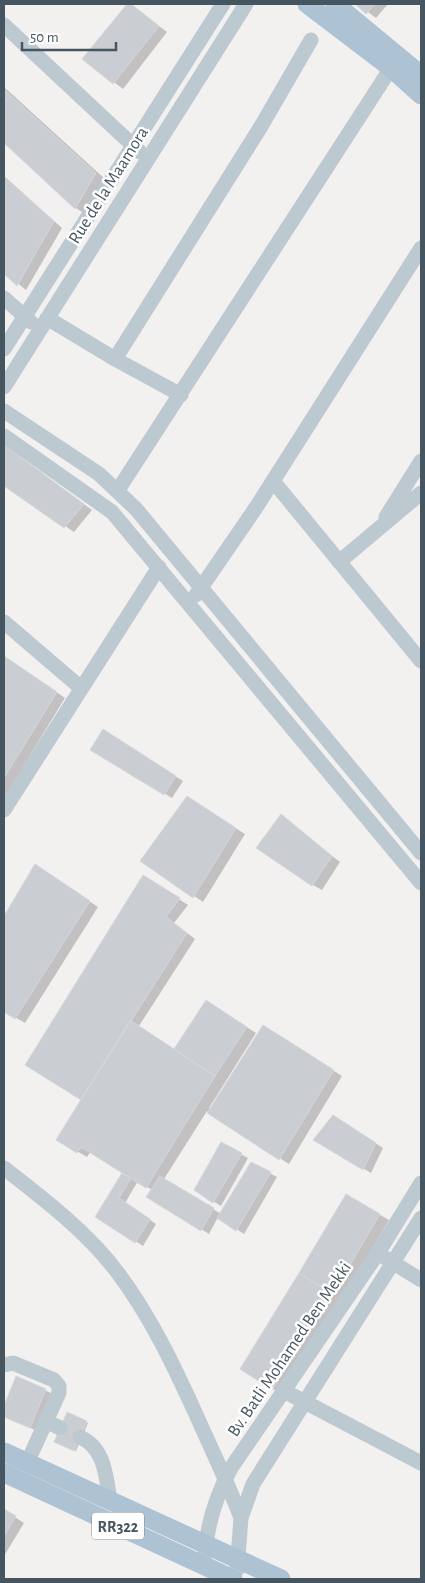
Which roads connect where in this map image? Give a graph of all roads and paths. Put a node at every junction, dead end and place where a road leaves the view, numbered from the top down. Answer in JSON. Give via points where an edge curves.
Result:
{"nodes":[{"id":1,"x":223,"y":4,"type":"edge"},
{"id":2,"x":246,"y":4,"type":"edge"},
{"id":3,"x":308,"y":4,"type":"edge"},
{"id":4,"x":335,"y":4,"type":"edge"},
{"id":5,"x":4,"y":25,"type":"edge"},
{"id":6,"x":310,"y":40,"type":"dead end"},
{"id":7,"x":391,"y":68,"type":"junction"},
{"id":8,"x":421,"y":75,"type":"edge"},
{"id":9,"x":421,"y":95,"type":"edge"},
{"id":10,"x":132,"y":146,"type":"junction"},
{"id":11,"x":147,"y":158,"type":"junction"},
{"id":12,"x":421,"y":251,"type":"edge"},
{"id":13,"x":4,"y":298,"type":"edge"},
{"id":14,"x":24,"y":317,"type":"junction"},
{"id":15,"x":43,"y":324,"type":"junction"},
{"id":16,"x":8,"y":332,"type":"edge"},
{"id":17,"x":4,"y":349,"type":"edge"},
{"id":18,"x":27,"y":349,"type":"junction"},
{"id":19,"x":115,"y":359,"type":"junction"},
{"id":20,"x":4,"y":387,"type":"edge"},
{"id":21,"x":181,"y":395,"type":"junction"},
{"id":22,"x":4,"y":411,"type":"edge"},
{"id":23,"x":4,"y":436,"type":"edge"},
{"id":24,"x":421,"y":461,"type":"edge"},
{"id":25,"x":273,"y":481,"type":"junction"},
{"id":26,"x":118,"y":490,"type":"junction"},
{"id":27,"x":421,"y":493,"type":"edge"},
{"id":28,"x":379,"y":529,"type":"junction"},
{"id":29,"x":339,"y":562,"type":"junction"},
{"id":30,"x":159,"y":567,"type":"junction"},
{"id":31,"x":201,"y":588,"type":"junction"},
{"id":32,"x":190,"y":604,"type":"junction"},
{"id":33,"x":4,"y":622,"type":"edge"},
{"id":34,"x":419,"y":654,"type":"edge"},
{"id":35,"x":81,"y":688,"type":"junction"},
{"id":36,"x":4,"y":810,"type":"edge"},
{"id":37,"x":421,"y":852,"type":"edge"},
{"id":38,"x":421,"y":883,"type":"edge"},
{"id":39,"x":4,"y":1168,"type":"edge"},
{"id":40,"x":421,"y":1184,"type":"edge"},
{"id":41,"x":421,"y":1218,"type":"edge"},
{"id":42,"x":378,"y":1253,"type":"junction"},
{"id":43,"x":393,"y":1263,"type":"junction"},
{"id":44,"x":421,"y":1280,"type":"edge"},
{"id":45,"x":4,"y":1365,"type":"edge"},
{"id":46,"x":284,"y":1391,"type":"junction"},
{"id":47,"x":304,"y":1402,"type":"junction"},
{"id":48,"x":80,"y":1437,"type":"dead end"},
{"id":49,"x":4,"y":1452,"type":"edge"},
{"id":50,"x":27,"y":1463,"type":"junction"},
{"id":51,"x":421,"y":1463,"type":"edge"},
{"id":52,"x":4,"y":1473,"type":"edge"},
{"id":53,"x":226,"y":1478,"type":"junction"},
{"id":54,"x":110,"y":1500,"type":"junction"},
{"id":55,"x":241,"y":1518,"type":"junction"},
{"id":56,"x":206,"y":1544,"type":"junction"},
{"id":57,"x":238,"y":1560,"type":"junction"},
{"id":58,"x":204,"y":1566,"type":"junction"},
{"id":59,"x":235,"y":1579,"type":"edge"},
{"id":60,"x":281,"y":1579,"type":"edge"}],
"edges":[{"from":1,"to":10,"type":"street","name":"Rue de la Maamora"},
{"from":2,"to":11,"type":"street","name":"Rue de la Maamora"},
{"from":3,"to":7,"type":"main road"},
{"from":4,"to":8,"type":"main road"},
{"from":5,"to":10,"type":"street"},
{"from":6,"to":19,"type":"street","via":[[260,128]]},
{"from":7,"to":9,"type":"main road"},
{"from":7,"to":21,"type":"street"},
{"from":10,"to":11,"type":"street"},
{"from":10,"to":14,"type":"street","name":"Rue de la Maamora"},
{"from":11,"to":15,"type":"street","name":"Rue de la Maamora"},
{"from":12,"to":25,"type":"street"},
{"from":13,"to":14,"type":"street"},
{"from":14,"to":15,"type":"street"},
{"from":14,"to":16,"type":"street","name":"Rue de la Maamora"},
{"from":15,"to":18,"type":"street","name":"Rue de la Maamora"},
{"from":15,"to":19,"type":"street"},
{"from":16,"to":17,"type":"street","name":"Rue de la Maamora"},
{"from":16,"to":18,"type":"street"},
{"from":18,"to":20,"type":"street","name":"Rue de la Maamora"},
{"from":19,"to":21,"type":"street"},
{"from":21,"to":26,"type":"street"},
{"from":22,"to":26,"type":"street"},
{"from":23,"to":30,"type":"street","via":[[105,505]]},
{"from":24,"to":28,"type":"street"},
{"from":25,"to":29,"type":"street"},
{"from":25,"to":31,"type":"street"},
{"from":26,"to":31,"type":"street"},
{"from":27,"to":28,"type":"street"},
{"from":28,"to":29,"type":"street"},
{"from":29,"to":34,"type":"street"},
{"from":30,"to":32,"type":"street"},
{"from":30,"to":35,"type":"street"},
{"from":31,"to":32,"type":"street"},
{"from":31,"to":37,"type":"street"},
{"from":32,"to":38,"type":"street"},
{"from":33,"to":35,"type":"street"},
{"from":35,"to":36,"type":"street"},
{"from":39,"to":53,"type":"street","via":[[84,1235],[145,1310]]},
{"from":40,"to":42,"type":"street","name":"Bv. Batli Mohamed Ben Mekki"},
{"from":41,"to":43,"type":"street"},
{"from":42,"to":43,"type":"street"},
{"from":42,"to":46,"type":"street","name":"Bv. Batli Mohamed Ben Mekki"},
{"from":43,"to":44,"type":"street"},
{"from":43,"to":47,"type":"street"},
{"from":45,"to":50,"type":"street","via":[[14,1363],[57,1382],[59,1393],[53,1425]]},
{"from":46,"to":47,"type":"street"},
{"from":46,"to":53,"type":"street","name":"Bv. Batli Mohamed Ben Mekki"},
{"from":47,"to":51,"type":"street"},
{"from":47,"to":55,"type":"street","via":[[253,1484]]},
{"from":48,"to":54,"type":"street","via":[[88,1440],[105,1468]]},
{"from":49,"to":50,"type":"main road","number":"RR322"},
{"from":50,"to":54,"type":"main road","number":"RR322"},
{"from":52,"to":58,"type":"main road","number":"RR322"},
{"from":53,"to":55,"type":"street"},
{"from":53,"to":56,"type":"street","name":"Bv. Batli Mohamed Ben Mekki","via":[[210,1518]]},
{"from":54,"to":56,"type":"main road","number":"RR322"},
{"from":55,"to":57,"type":"street"},
{"from":56,"to":57,"type":"main road","number":"RR322"},
{"from":56,"to":58,"type":"street","name":"Bv. Batli Mohamed Ben Mekki"},
{"from":57,"to":59,"type":"street"},
{"from":57,"to":60,"type":"main road","number":"RR322"},
{"from":58,"to":59,"type":"main road","number":"RR322"}]}
